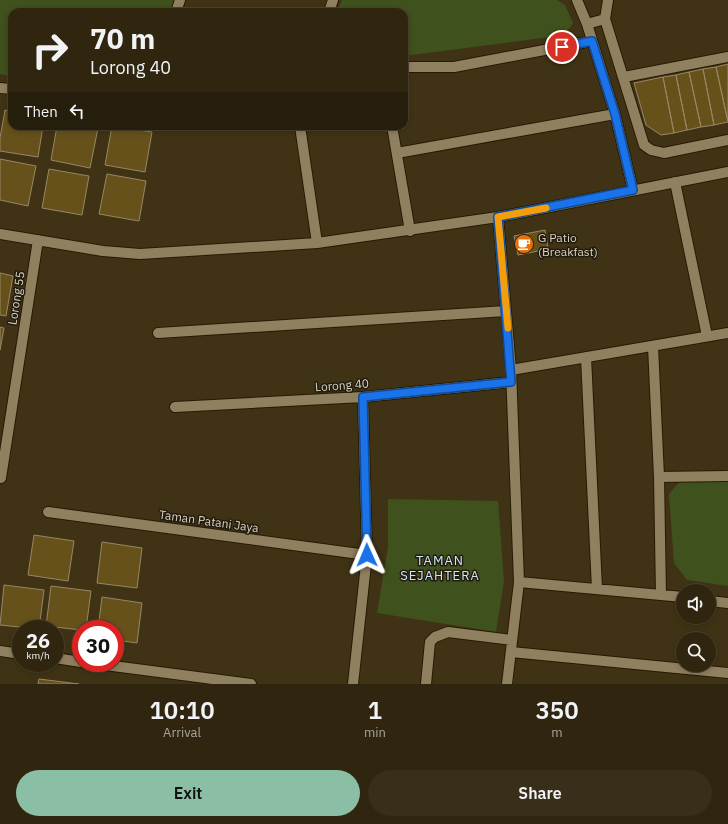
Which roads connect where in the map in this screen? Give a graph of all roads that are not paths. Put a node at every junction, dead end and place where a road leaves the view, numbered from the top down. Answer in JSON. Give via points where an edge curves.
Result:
{"nodes":[{"id":1,"x":577,"y":0,"type":"edge"},
{"id":2,"x":608,"y":0,"type":"edge"},
{"id":3,"x":605,"y":19,"type":"junction"},
{"id":4,"x":587,"y":24,"type":"junction"},
{"id":5,"x":592,"y":41,"type":"junction"},
{"id":6,"x":728,"y":57,"type":"edge"},
{"id":7,"x":408,"y":67,"type":"edge"},
{"id":8,"x":624,"y":77,"type":"junction"},
{"id":9,"x":615,"y":114,"type":"junction"},
{"id":10,"x":301,"y":130,"type":"edge"},
{"id":11,"x":393,"y":130,"type":"edge"},
{"id":12,"x":728,"y":140,"type":"edge"},
{"id":13,"x":396,"y":153,"type":"junction"},
{"id":14,"x":728,"y":172,"type":"edge"},
{"id":15,"x":675,"y":182,"type":"junction"},
{"id":16,"x":633,"y":190,"type":"junction"},
{"id":17,"x":498,"y":217,"type":"junction"},
{"id":18,"x":410,"y":231,"type":"junction"},
{"id":19,"x":0,"y":234,"type":"edge"},
{"id":20,"x":38,"y":240,"type":"junction"},
{"id":21,"x":317,"y":243,"type":"junction"},
{"id":22,"x":506,"y":311,"type":"junction"},
{"id":23,"x":158,"y":333,"type":"dead end"},
{"id":24,"x":728,"y":333,"type":"edge"},
{"id":25,"x":706,"y":336,"type":"junction"},
{"id":26,"x":653,"y":346,"type":"junction"},
{"id":27,"x":586,"y":357,"type":"junction"},
{"id":28,"x":511,"y":370,"type":"junction"},
{"id":29,"x":511,"y":382,"type":"junction"},
{"id":30,"x":363,"y":397,"type":"junction"},
{"id":31,"x":175,"y":407,"type":"dead end"},
{"id":32,"x":728,"y":476,"type":"edge"},
{"id":33,"x":659,"y":477,"type":"junction"},
{"id":34,"x":1,"y":478,"type":"edge"},
{"id":35,"x":48,"y":512,"type":"dead end"},
{"id":36,"x":367,"y":555,"type":"junction"},
{"id":37,"x":520,"y":582,"type":"junction"},
{"id":38,"x":597,"y":589,"type":"junction"},
{"id":39,"x":661,"y":595,"type":"junction"},
{"id":40,"x":676,"y":596,"type":"edge"},
{"id":41,"x":716,"y":601,"type":"edge"},
{"id":42,"x":728,"y":603,"type":"edge"},
{"id":43,"x":512,"y":640,"type":"junction"},
{"id":44,"x":0,"y":651,"type":"edge"},
{"id":45,"x":511,"y":652,"type":"junction"},
{"id":46,"x":12,"y":653,"type":"edge"},
{"id":47,"x":124,"y":667,"type":"edge"},
{"id":48,"x":728,"y":673,"type":"edge"},
{"id":49,"x":251,"y":684,"type":"edge"},
{"id":50,"x":353,"y":684,"type":"edge"},
{"id":51,"x":426,"y":684,"type":"edge"},
{"id":52,"x":507,"y":684,"type":"edge"}],
"edges":[{"from":1,"to":4,"type":"street"},
{"from":2,"to":3,"type":"street"},
{"from":3,"to":4,"type":"street"},
{"from":3,"to":8,"type":"street"},
{"from":4,"to":5,"type":"street"},
{"from":5,"to":7,"type":"street","via":[[454,67]]},
{"from":5,"to":9,"type":"street"},
{"from":6,"to":8,"type":"street"},
{"from":8,"to":12,"type":"street","via":[[641,138],[644,145],[651,150],[664,153]]},
{"from":9,"to":13,"type":"street"},
{"from":9,"to":16,"type":"street"},
{"from":10,"to":21,"type":"street"},
{"from":11,"to":13,"type":"street"},
{"from":13,"to":18,"type":"street"},
{"from":14,"to":15,"type":"street"},
{"from":15,"to":16,"type":"street"},
{"from":15,"to":25,"type":"street"},
{"from":16,"to":17,"type":"street"},
{"from":17,"to":18,"type":"street"},
{"from":17,"to":22,"type":"street"},
{"from":18,"to":21,"type":"street"},
{"from":19,"to":20,"type":"street"},
{"from":20,"to":21,"type":"street","via":[[103,251],[140,254]]},
{"from":20,"to":34,"type":"street","name":"Lorong 55"},
{"from":22,"to":23,"type":"street"},
{"from":22,"to":28,"type":"street"},
{"from":24,"to":25,"type":"street"},
{"from":25,"to":26,"type":"street"},
{"from":26,"to":27,"type":"street"},
{"from":26,"to":33,"type":"street"},
{"from":27,"to":28,"type":"street"},
{"from":27,"to":38,"type":"street"},
{"from":28,"to":29,"type":"street"},
{"from":29,"to":30,"type":"street","name":"Lorong 40"},
{"from":29,"to":37,"type":"street"},
{"from":30,"to":31,"type":"street","name":"Lorong 40"},
{"from":30,"to":36,"type":"street"},
{"from":32,"to":33,"type":"street"},
{"from":33,"to":39,"type":"street"},
{"from":35,"to":36,"type":"street","name":"Taman Patani Jaya"},
{"from":36,"to":50,"type":"street"},
{"from":37,"to":38,"type":"street"},
{"from":37,"to":43,"type":"street"},
{"from":38,"to":39,"type":"street"},
{"from":39,"to":40,"type":"street"},
{"from":41,"to":42,"type":"street"},
{"from":43,"to":45,"type":"street"},
{"from":43,"to":51,"type":"street","via":[[448,632],[440,634],[430,642]]},
{"from":44,"to":46,"type":"street"},
{"from":45,"to":48,"type":"street"},
{"from":45,"to":52,"type":"street"},
{"from":47,"to":49,"type":"street"}]}
